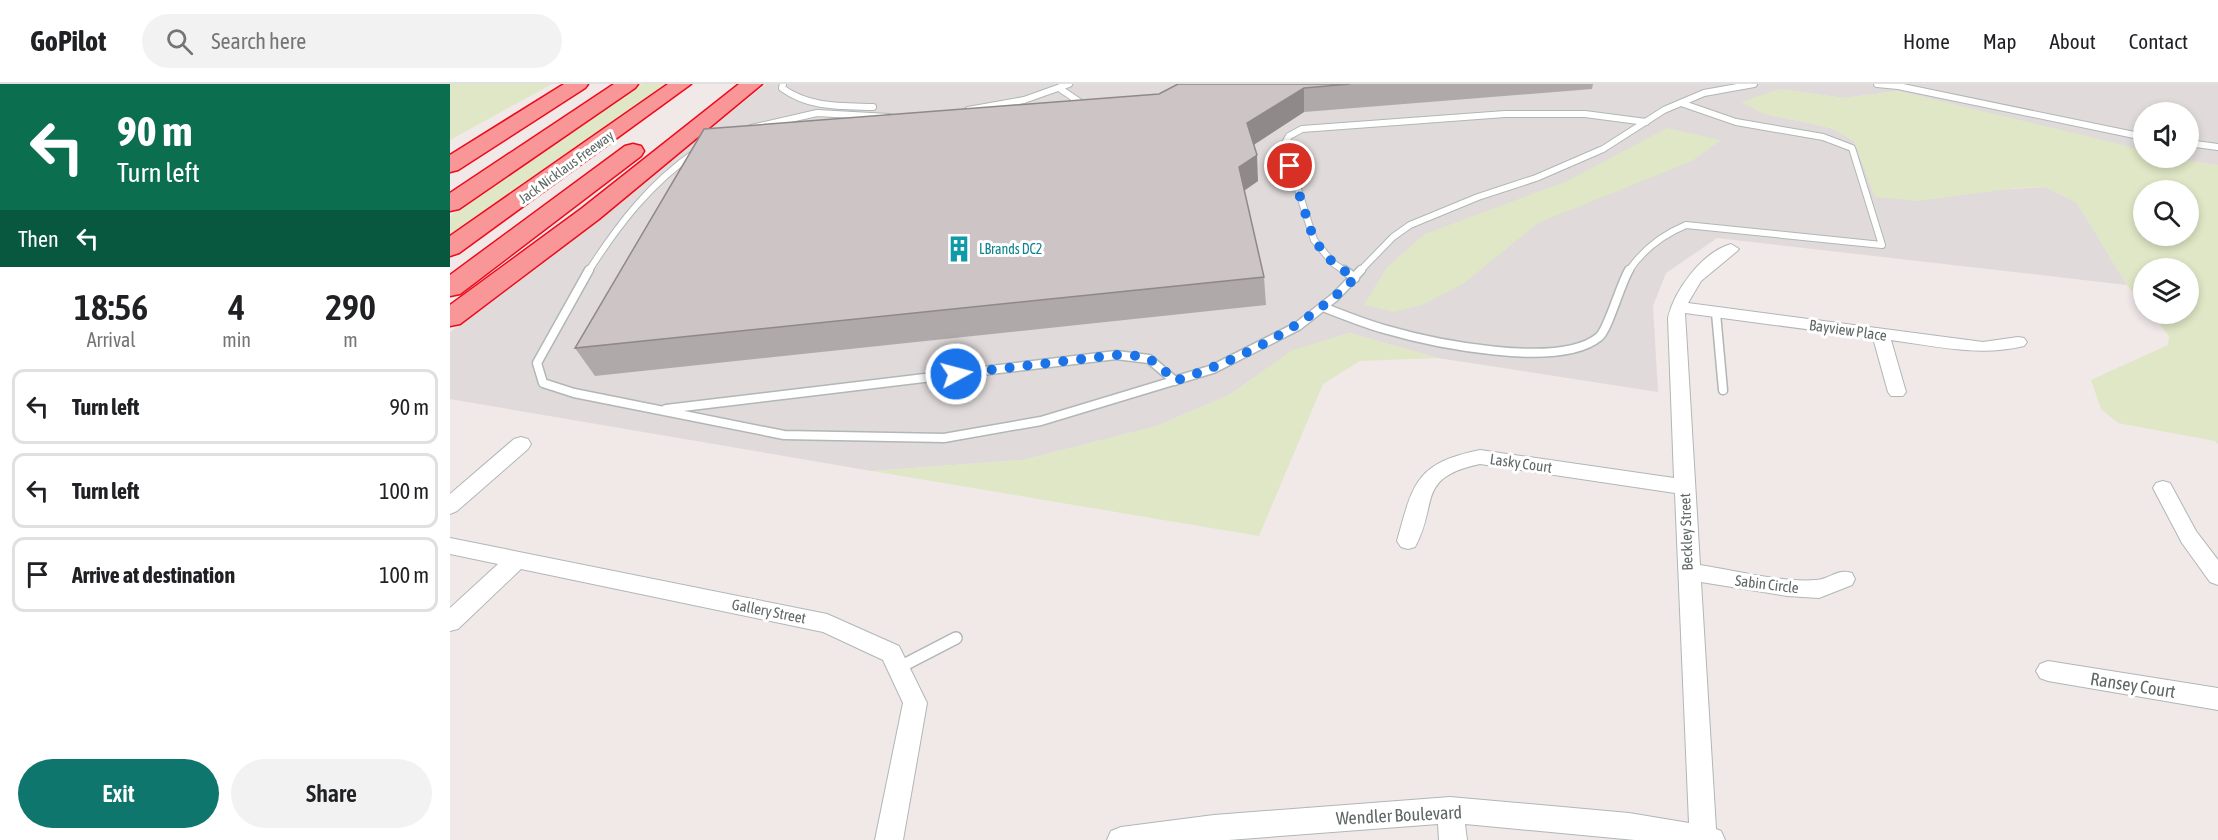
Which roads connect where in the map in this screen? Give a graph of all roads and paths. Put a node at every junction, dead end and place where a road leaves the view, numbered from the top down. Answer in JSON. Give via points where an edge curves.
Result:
{"nodes":[{"id":1,"x":561,"y":84,"type":"edge"},
{"id":2,"x":578,"y":84,"type":"edge"},
{"id":3,"x":627,"y":84,"type":"edge"},
{"id":4,"x":681,"y":84,"type":"edge"},
{"id":5,"x":722,"y":84,"type":"edge"},
{"id":6,"x":752,"y":84,"type":"edge"},
{"id":7,"x":783,"y":84,"type":"edge"},
{"id":8,"x":1069,"y":84,"type":"edge"},
{"id":9,"x":1755,"y":84,"type":"edge"},
{"id":10,"x":1877,"y":84,"type":"edge"},
{"id":11,"x":1059,"y":88,"type":"junction"},
{"id":12,"x":1681,"y":103,"type":"junction"},
{"id":13,"x":1087,"y":106,"type":"edge"},
{"id":14,"x":873,"y":107,"type":"dead end"},
{"id":15,"x":961,"y":111,"type":"edge"},
{"id":16,"x":901,"y":118,"type":"edge"},
{"id":17,"x":1646,"y":122,"type":"junction"},
{"id":18,"x":740,"y":131,"type":"edge"},
{"id":19,"x":2133,"y":135,"type":"edge"},
{"id":20,"x":2199,"y":144,"type":"edge"},
{"id":21,"x":450,"y":146,"type":"edge"},
{"id":22,"x":704,"y":147,"type":"edge"},
{"id":23,"x":2218,"y":147,"type":"edge"},
{"id":24,"x":450,"y":165,"type":"edge"},
{"id":25,"x":450,"y":204,"type":"edge"},
{"id":26,"x":450,"y":248,"type":"edge"},
{"id":27,"x":1731,"y":249,"type":"dead end"},
{"id":28,"x":1355,"y":278,"type":"junction"},
{"id":29,"x":450,"y":288,"type":"edge"},
{"id":30,"x":1323,"y":307,"type":"junction"},
{"id":31,"x":1678,"y":307,"type":"junction"},
{"id":32,"x":1716,"y":313,"type":"junction"},
{"id":33,"x":450,"y":318,"type":"edge"},
{"id":34,"x":1881,"y":334,"type":"junction"},
{"id":35,"x":2018,"y":342,"type":"dead end"},
{"id":36,"x":1175,"y":381,"type":"junction"},
{"id":37,"x":1723,"y":390,"type":"dead end"},
{"id":38,"x":1897,"y":392,"type":"dead end"},
{"id":39,"x":658,"y":410,"type":"junction"},
{"id":40,"x":521,"y":444,"type":"dead end"},
{"id":41,"x":1684,"y":487,"type":"junction"},
{"id":42,"x":2163,"y":488,"type":"dead end"},
{"id":43,"x":450,"y":506,"type":"edge"},
{"id":44,"x":1408,"y":541,"type":"dead end"},
{"id":45,"x":450,"y":546,"type":"edge"},
{"id":46,"x":517,"y":560,"type":"junction"},
{"id":47,"x":1688,"y":572,"type":"junction"},
{"id":48,"x":2218,"y":576,"type":"edge"},
{"id":49,"x":1844,"y":579,"type":"dead end"},
{"id":50,"x":450,"y":622,"type":"edge"},
{"id":51,"x":956,"y":638,"type":"dead end"},
{"id":52,"x":898,"y":668,"type":"junction"},
{"id":53,"x":2048,"y":671,"type":"dead end"},
{"id":54,"x":2218,"y":699,"type":"edge"},
{"id":55,"x":1450,"y":810,"type":"junction"},
{"id":56,"x":1707,"y":839,"type":"edge"},
{"id":57,"x":889,"y":840,"type":"edge"},
{"id":58,"x":1122,"y":840,"type":"edge"},
{"id":59,"x":1453,"y":840,"type":"edge"}],
"edges":[{"from":1,"to":21,"type":"highway"},
{"from":2,"to":24,"type":"highway"},
{"from":3,"to":25,"type":"highway"},
{"from":4,"to":26,"type":"highway","name":"Jack Nicklaus Freeway"},
{"from":5,"to":29,"type":"highway"},
{"from":6,"to":33,"type":"highway","via":[[590,214]]},
{"from":7,"to":14,"type":"lane","via":[[782,88],[792,97],[803,101]]},
{"from":8,"to":11,"type":"lane"},
{"from":9,"to":12,"type":"lane","via":[[1704,93]]},
{"from":10,"to":19,"type":"lane"},
{"from":11,"to":13,"type":"lane"},
{"from":11,"to":15,"type":"lane","via":[[1024,100]]},
{"from":12,"to":17,"type":"lane"},
{"from":12,"to":30,"type":"lane","via":[[1725,120],[1824,136],[1852,148],[1882,245],[1686,225],[1667,231],[1641,253],[1623,280],[1601,336],[1581,348],[1551,354],[1445,343],[1382,329]]},
{"from":16,"to":18,"type":"lane","via":[[817,113]]},
{"from":17,"to":28,"type":"lane","via":[[1603,149],[1410,225],[1393,237]]},
{"from":17,"to":28,"type":"lane","via":[[1585,114],[1505,114],[1302,129],[1289,136],[1284,145],[1314,240],[1333,263]]},
{"from":20,"to":23,"type":"lane"},
{"from":22,"to":39,"type":"lane","via":[[683,159],[647,192],[600,253],[537,363],[543,383]]},
{"from":27,"to":31,"type":"street","name":"Beckley Street","via":[[1694,276]]},
{"from":28,"to":30,"type":"lane"},
{"from":30,"to":36,"type":"lane","via":[[1298,326],[1213,369]]},
{"from":31,"to":32,"type":"street","name":"Bayview Place"},
{"from":31,"to":41,"type":"street","name":"Beckley Street"},
{"from":32,"to":34,"type":"street","name":"Bayview Place"},
{"from":32,"to":37,"type":"lane"},
{"from":34,"to":35,"type":"street","name":"Bayview Place","via":[[1983,347]]},
{"from":34,"to":38,"type":"street"},
{"from":36,"to":39,"type":"lane","via":[[1041,421],[944,438],[784,435]]},
{"from":36,"to":39,"type":"lane","via":[[1156,362],[1140,355],[1116,355]]},
{"from":40,"to":43,"type":"street"},
{"from":41,"to":44,"type":"street","name":"Lasky Court","via":[[1480,457],[1457,460],[1437,470],[1423,488]]},
{"from":41,"to":47,"type":"street","name":"Beckley Street"},
{"from":42,"to":48,"type":"street","via":[[2189,537]]},
{"from":45,"to":46,"type":"street","name":"Gallery Street"},
{"from":46,"to":50,"type":"street"},
{"from":46,"to":52,"type":"street","name":"Gallery Street","via":[[827,623],[891,652]]},
{"from":47,"to":49,"type":"street","name":"Sabin Circle","via":[[1819,589]]},
{"from":47,"to":56,"type":"street","name":"Beckley Street"},
{"from":51,"to":52,"type":"lane"},
{"from":52,"to":57,"type":"street","name":"Gallery Street","via":[[915,703]]},
{"from":53,"to":54,"type":"street","name":"Ransey Court"},
{"from":55,"to":56,"type":"street","name":"Wendler Boulevard","via":[[1629,826]]},
{"from":55,"to":58,"type":"street","name":"Wendler Boulevard","via":[[1214,828]]},
{"from":55,"to":59,"type":"street"}]}
